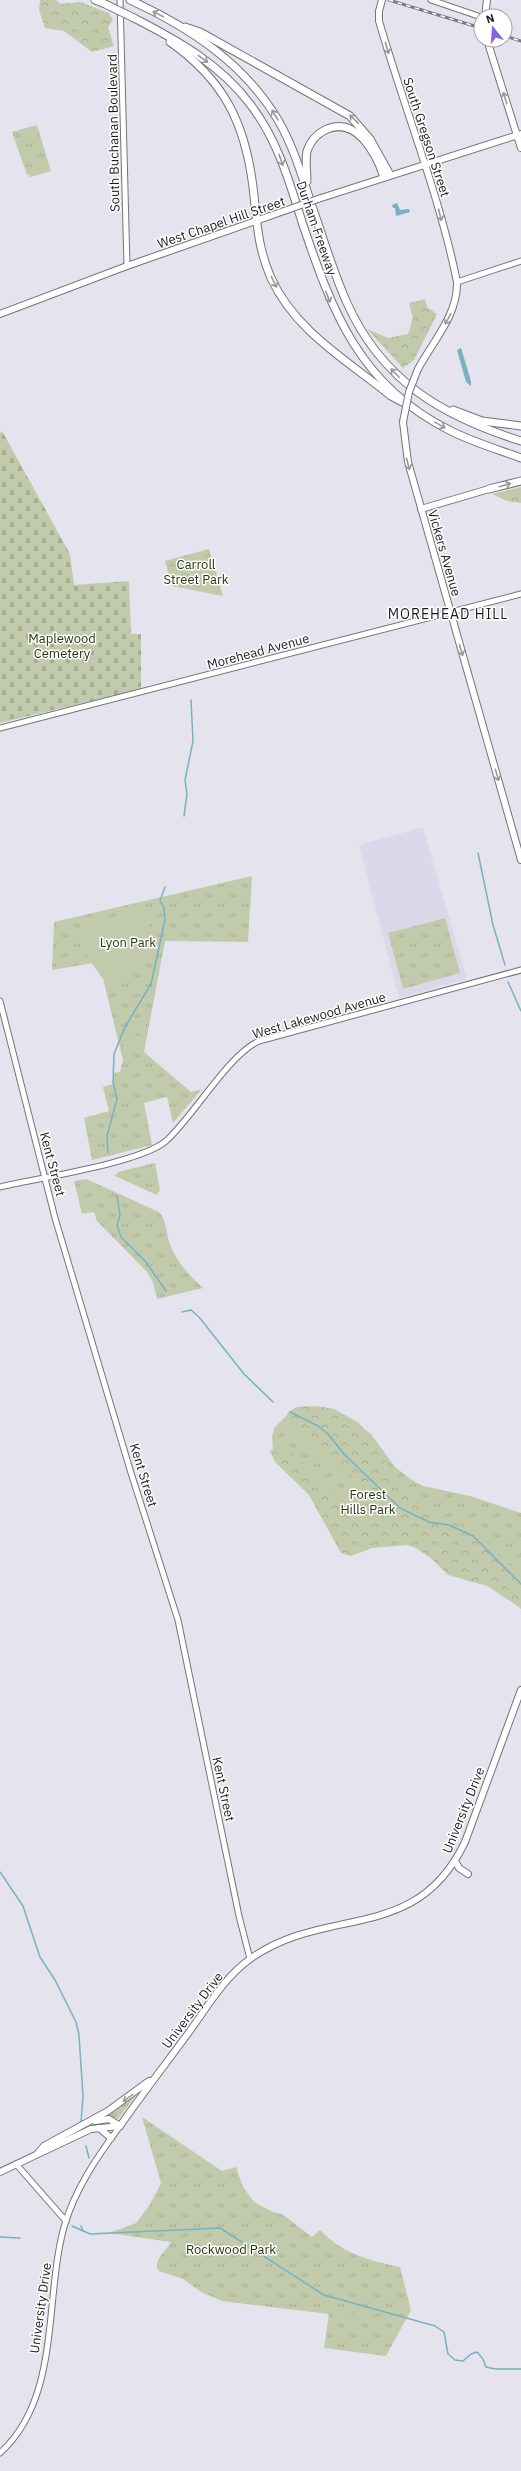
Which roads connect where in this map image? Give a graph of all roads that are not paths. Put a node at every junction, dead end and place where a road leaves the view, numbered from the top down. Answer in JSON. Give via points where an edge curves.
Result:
{"nodes":[{"id":1,"x":95,"y":0,"type":"edge"},
{"id":2,"x":120,"y":0,"type":"edge"},
{"id":3,"x":382,"y":0,"type":"edge"},
{"id":4,"x":431,"y":0,"type":"edge"},
{"id":5,"x":132,"y":1,"type":"edge"},
{"id":6,"x":473,"y":14,"type":"edge"},
{"id":7,"x":181,"y":27,"type":"junction"},
{"id":8,"x":158,"y":31,"type":"junction"},
{"id":9,"x":490,"y":48,"type":"edge"},
{"id":10,"x":519,"y":135,"type":"edge"},
{"id":11,"x":521,"y":148,"type":"edge"},
{"id":12,"x":424,"y":164,"type":"junction"},
{"id":13,"x":387,"y":176,"type":"junction"},
{"id":14,"x":307,"y":190,"type":"junction"},
{"id":15,"x":256,"y":222,"type":"junction"},
{"id":16,"x":521,"y":261,"type":"edge"},
{"id":17,"x":127,"y":266,"type":"junction"},
{"id":18,"x":457,"y":282,"type":"junction"},
{"id":19,"x":0,"y":314,"type":"edge"},
{"id":20,"x":408,"y":404,"type":"junction"},
{"id":21,"x":436,"y":406,"type":"junction"},
{"id":22,"x":521,"y":426,"type":"edge"},
{"id":23,"x":521,"y":441,"type":"edge"},
{"id":24,"x":521,"y":458,"type":"edge"},
{"id":25,"x":521,"y":481,"type":"edge"},
{"id":26,"x":489,"y":489,"type":"joint"},
{"id":27,"x":421,"y":509,"type":"junction"},
{"id":28,"x":521,"y":594,"type":"edge"},
{"id":29,"x":450,"y":612,"type":"junction"},
{"id":30,"x":0,"y":728,"type":"edge"},
{"id":31,"x":521,"y":860,"type":"edge"},
{"id":32,"x":521,"y":970,"type":"edge"},
{"id":33,"x":0,"y":1001,"type":"edge"},
{"id":34,"x":44,"y":1177,"type":"junction"},
{"id":35,"x":0,"y":1187,"type":"edge"},
{"id":36,"x":521,"y":1690,"type":"edge"},
{"id":37,"x":455,"y":1861,"type":"junction"},
{"id":38,"x":468,"y":1874,"type":"dead end"},
{"id":39,"x":250,"y":1959,"type":"junction"},
{"id":40,"x":158,"y":2074,"type":"junction"},
{"id":41,"x":90,"y":2121,"type":"junction"},
{"id":42,"x":120,"y":2126,"type":"junction"},
{"id":43,"x":99,"y":2128,"type":"junction"},
{"id":44,"x":111,"y":2138,"type":"junction"},
{"id":45,"x":38,"y":2153,"type":"junction"},
{"id":46,"x":16,"y":2164,"type":"junction"},
{"id":47,"x":0,"y":2172,"type":"edge"},
{"id":48,"x":66,"y":2221,"type":"junction"},
{"id":49,"x":0,"y":2453,"type":"edge"}],
"edges":[{"from":1,"to":8,"type":"highway","name":"Durham Freeway","bridge":true},
{"from":2,"to":17,"type":"street","name":"South Buchanan Boulevard"},
{"from":3,"to":12,"type":"main road","name":"South Gregson Street","one_way":true,"via":[[379,21]]},
{"from":4,"to":6,"type":"street"},
{"from":7,"to":5,"type":"highway","name":"Durham Freeway","one_way":true},
{"from":13,"to":7,"type":"highway","one_way":true,"via":[[370,139],[350,116],[200,32],[190,27]]},
{"from":14,"to":7,"type":"highway","name":"Durham Freeway","one_way":true,"via":[[286,135],[263,97],[225,57]]},
{"from":8,"to":15,"type":"highway","via":[[202,69],[235,116],[248,152]]},
{"from":8,"to":20,"type":"highway","name":"Durham Freeway","one_way":true,"via":[[196,53],[220,72],[256,113],[277,150],[325,288],[340,323],[377,375]]},
{"from":10,"to":9,"type":"main road","one_way":true},
{"from":10,"to":11,"type":"main road"},
{"from":10,"to":12,"type":"main road","name":"West Chapel Hill Street"},
{"from":12,"to":13,"type":"main road","name":"West Chapel Hill Street"},
{"from":12,"to":18,"type":"main road","name":"South Gregson Street","one_way":true,"via":[[437,201]]},
{"from":13,"to":14,"type":"highway","via":[[360,136],[351,129],[335,127],[318,134],[310,145],[306,158]]},
{"from":13,"to":15,"type":"main road","name":"West Chapel Hill Street","bridge":true},
{"from":21,"to":14,"type":"highway","name":"Durham Freeway","one_way":true,"via":[[406,384],[386,365],[356,322],[334,270]]},
{"from":15,"to":17,"type":"main road","name":"West Chapel Hill Street"},
{"from":15,"to":20,"type":"highway","one_way":true,"via":[[272,279],[295,316],[311,333],[391,396],[399,402]]},
{"from":16,"to":18,"type":"street"},
{"from":17,"to":19,"type":"main road","name":"West Chapel Hill Street"},
{"from":18,"to":27,"type":"main road","name":"Vickers Avenue","one_way":true,"bridge":true,"via":[[454,306],[418,370],[407,398],[403,422],[406,453]]},
{"from":20,"to":24,"type":"highway","name":"Durham Freeway","one_way":true,"via":[[449,430]]},
{"from":21,"to":22,"type":"highway","via":[[482,421]]},
{"from":21,"to":23,"type":"highway","name":"Durham Freeway","via":[[473,424]]},
{"from":26,"to":25,"type":"highway","one_way":true},
{"from":26,"to":27,"type":"main road"},
{"from":27,"to":29,"type":"main road","name":"Vickers Avenue"},
{"from":28,"to":29,"type":"street","name":"Morehead Avenue"},
{"from":29,"to":30,"type":"street","name":"Morehead Avenue"},
{"from":29,"to":31,"type":"main road","name":"Vickers Avenue","one_way":true},
{"from":32,"to":34,"type":"street","name":"West Lakewood Avenue","via":[[255,1043],[244,1051],[174,1133],[161,1144],[133,1156]]},
{"from":33,"to":34,"type":"street","name":"Kent Street"},
{"from":34,"to":35,"type":"street","name":"West Lakewood Avenue"},
{"from":34,"to":39,"type":"street","name":"Kent Street","via":[[131,1473],[178,1620]]},
{"from":36,"to":37,"type":"main road","name":"University Drive","via":[[465,1842]]},
{"from":37,"to":38,"type":"main road","via":[[459,1868]]},
{"from":37,"to":39,"type":"main road","name":"University Drive","via":[[437,1884],[397,1910],[304,1932]]},
{"from":39,"to":40,"type":"main road","name":"University Drive","via":[[230,1977]]},
{"from":40,"to":41,"type":"main road","one_way":true,"via":[[126,2100]]},
{"from":40,"to":42,"type":"main road","name":"University Drive"},
{"from":41,"to":42,"type":"main road","via":[[109,2119]]},
{"from":41,"to":45,"type":"main road","via":[[44,2146]]},
{"from":42,"to":43,"type":"main road"},
{"from":42,"to":44,"type":"street","name":"University Drive"},
{"from":43,"to":44,"type":"main road"},
{"from":43,"to":45,"type":"main road","via":[[88,2130]]},
{"from":44,"to":48,"type":"street","name":"University Drive","via":[[83,2180]]},
{"from":45,"to":46,"type":"main road"},
{"from":46,"to":47,"type":"main road"},
{"from":46,"to":48,"type":"street"},
{"from":48,"to":49,"type":"street","name":"University Drive","via":[[58,2255],[38,2395],[24,2425]]}]}
